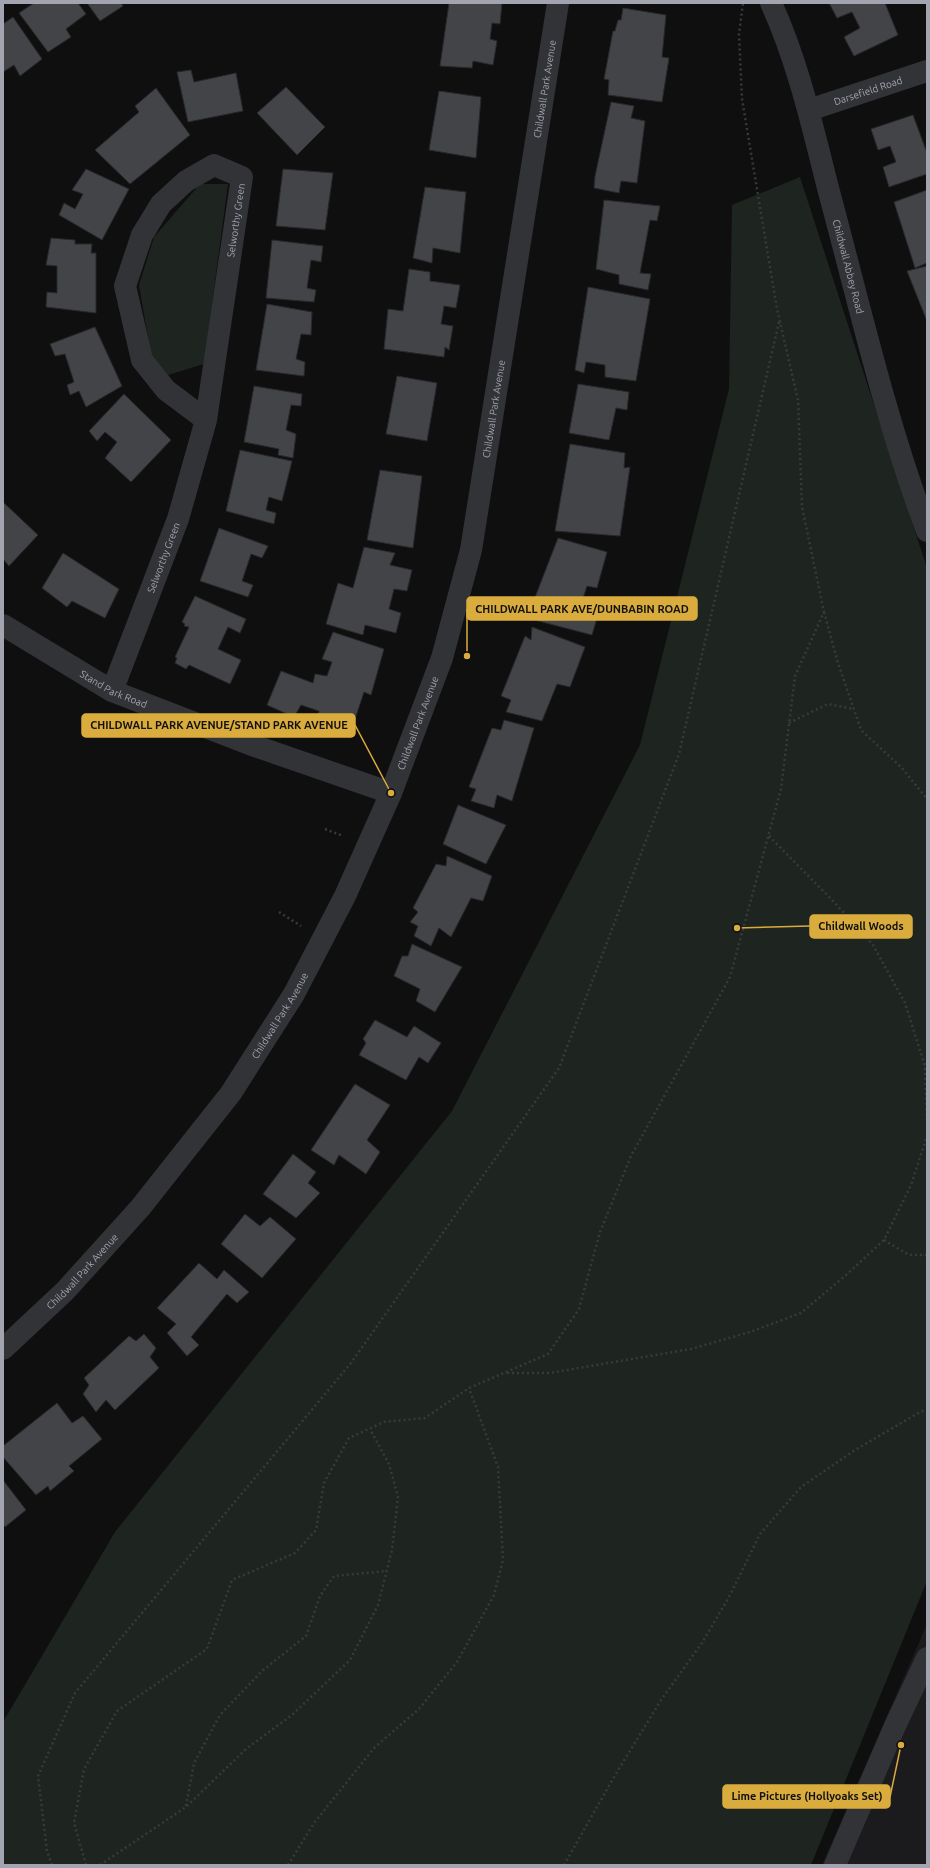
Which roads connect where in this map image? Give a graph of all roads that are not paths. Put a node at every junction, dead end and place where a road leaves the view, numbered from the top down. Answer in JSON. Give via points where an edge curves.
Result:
{"nodes":[{"id":1,"x":558,"y":3,"type":"edge"},
{"id":2,"x":771,"y":3,"type":"edge"},
{"id":3,"x":927,"y":71,"type":"edge"},
{"id":4,"x":809,"y":110,"type":"junction"},
{"id":5,"x":206,"y":420,"type":"junction"},
{"id":6,"x":927,"y":531,"type":"edge"},
{"id":7,"x":3,"y":625,"type":"edge"},
{"id":8,"x":112,"y":691,"type":"junction"},
{"id":9,"x":391,"y":793,"type":"junction"},
{"id":10,"x":3,"y":1349,"type":"edge"},
{"id":11,"x":927,"y":1658,"type":"edge"},
{"id":12,"x":835,"y":1865,"type":"edge"}],
"edges":[{"from":1,"to":9,"type":"street","name":"Childwall Park Avenue","via":[[471,550],[442,658]]},
{"from":2,"to":4,"type":"street","name":"Childwall Abbey Road","via":[[796,64]]},
{"from":3,"to":4,"type":"street","name":"Darsefield Road"},
{"from":4,"to":6,"type":"street","name":"Childwall Abbey Road","via":[[880,386],[910,487]]},
{"from":5,"to":5,"type":"street","name":"Selworthy Green","via":[[166,390],[142,360],[124,286],[142,235],[161,204],[186,181],[214,165],[242,177]]},
{"from":5,"to":8,"type":"street","name":"Selworthy Green","via":[[178,519]]},
{"from":7,"to":8,"type":"street","name":"Stand Park Road"},
{"from":8,"to":9,"type":"street","name":"Stand Park Road","via":[[252,745]]},
{"from":9,"to":10,"type":"street","name":"Childwall Park Avenue","via":[[344,896],[294,994],[231,1093],[140,1208],[65,1291]]},
{"from":11,"to":12,"type":"street"}]}
